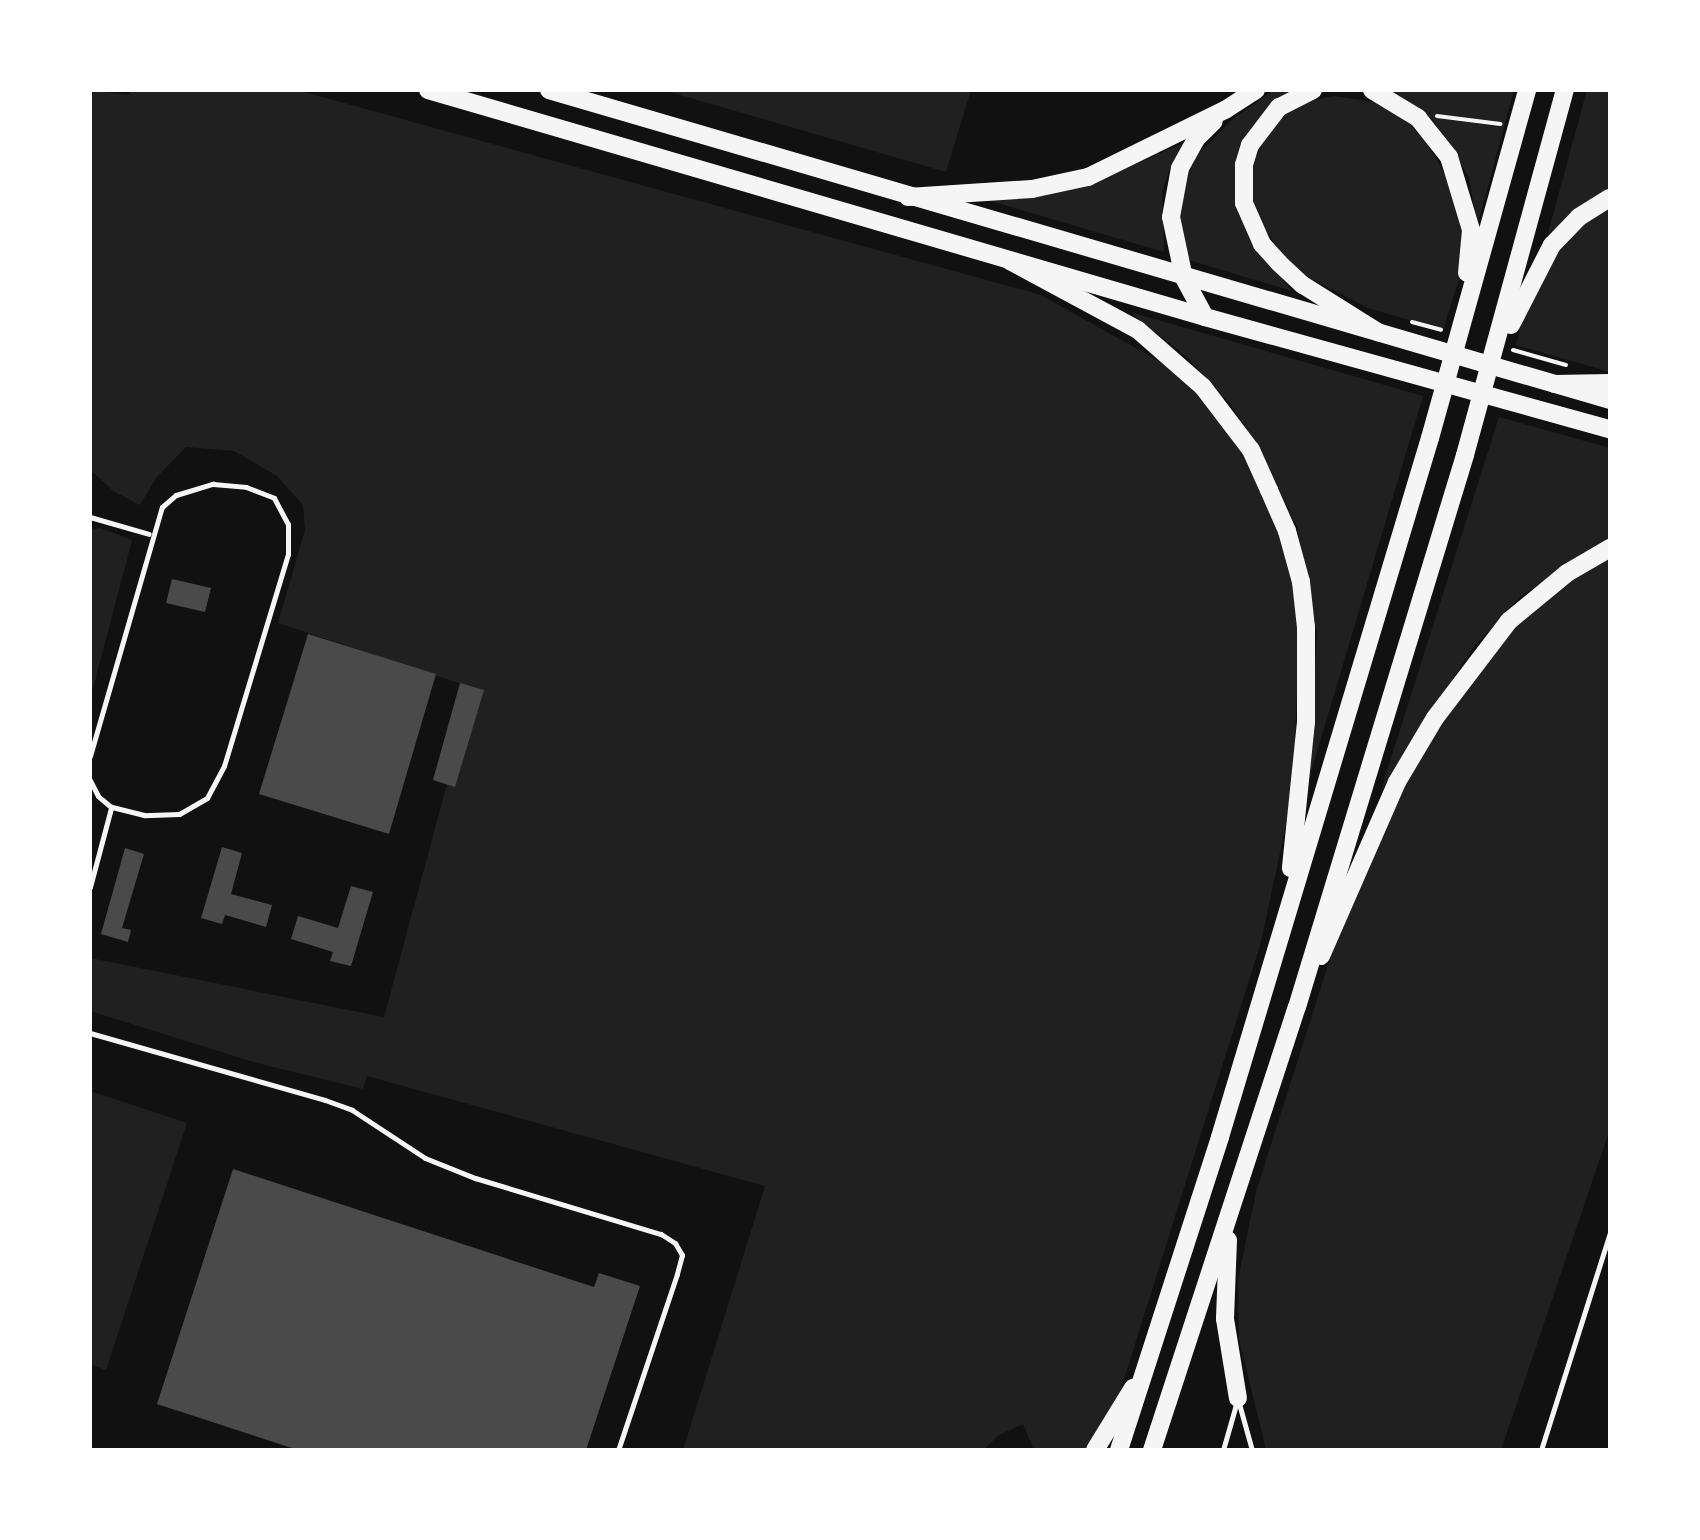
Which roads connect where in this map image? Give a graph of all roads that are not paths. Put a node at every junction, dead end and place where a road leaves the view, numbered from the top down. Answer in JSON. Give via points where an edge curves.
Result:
{"nodes":[{"id":1,"x":428,"y":90,"type":"edge"},
{"id":2,"x":548,"y":90,"type":"edge"},
{"id":3,"x":1256,"y":90,"type":"edge"},
{"id":4,"x":1313,"y":90,"type":"edge"},
{"id":5,"x":1372,"y":90,"type":"edge"},
{"id":6,"x":1527,"y":90,"type":"edge"},
{"id":7,"x":1565,"y":90,"type":"edge"},
{"id":8,"x":600,"y":98,"type":"edge"},
{"id":9,"x":1226,"y":110,"type":"junction"},
{"id":10,"x":788,"y":163,"type":"junction"},
{"id":11,"x":778,"y":192,"type":"junction"},
{"id":12,"x":908,"y":197,"type":"junction"},
{"id":13,"x":1610,"y":198,"type":"edge"},
{"id":14,"x":1010,"y":261,"type":"junction"},
{"id":15,"x":1184,"y":278,"type":"junction"},
{"id":16,"x":1515,"y":303,"type":"junction"},
{"id":17,"x":1205,"y":317,"type":"junction"},
{"id":18,"x":1451,"y":331,"type":"junction"},
{"id":19,"x":1378,"y":332,"type":"junction"},
{"id":20,"x":1610,"y":383,"type":"edge"},
{"id":21,"x":1555,"y":384,"type":"junction"},
{"id":22,"x":1610,"y":400,"type":"edge"},
{"id":23,"x":1610,"y":429,"type":"edge"},
{"id":24,"x":90,"y":517,"type":"edge"},
{"id":25,"x":151,"y":534,"type":"junction"},
{"id":26,"x":1610,"y":548,"type":"edge"},
{"id":27,"x":90,"y":756,"type":"edge"},
{"id":28,"x":90,"y":780,"type":"edge"},
{"id":29,"x":111,"y":808,"type":"junction"},
{"id":30,"x":90,"y":887,"type":"edge"},
{"id":31,"x":1282,"y":930,"type":"junction"},
{"id":32,"x":1297,"y":1006,"type":"junction"},
{"id":33,"x":90,"y":1033,"type":"edge"},
{"id":34,"x":1229,"y":1213,"type":"junction"},
{"id":35,"x":1610,"y":1232,"type":"edge"},
{"id":36,"x":1147,"y":1367,"type":"junction"},
{"id":37,"x":1238,"y":1398,"type":"junction"},
{"id":38,"x":618,"y":1450,"type":"edge"},
{"id":39,"x":1095,"y":1450,"type":"edge"},
{"id":40,"x":1119,"y":1450,"type":"edge"},
{"id":41,"x":1152,"y":1450,"type":"edge"},
{"id":42,"x":1223,"y":1450,"type":"edge"},
{"id":43,"x":1252,"y":1450,"type":"edge"},
{"id":44,"x":1540,"y":1450,"type":"edge"}],
"edges":[{"from":1,"to":11,"type":"main road"},
{"from":2,"to":8,"type":"main road"},
{"from":3,"to":9,"type":"main road"},
{"from":4,"to":19,"type":"main road","via":[[1279,107],[1250,146],[1244,204],[1279,263]]},
{"from":5,"to":18,"type":"main road","via":[[1418,118],[1457,173],[1471,230]]},
{"from":6,"to":18,"type":"main road"},
{"from":7,"to":16,"type":"main road"},
{"from":8,"to":10,"type":"main road"},
{"from":9,"to":12,"type":"main road","via":[[1088,177]]},
{"from":9,"to":15,"type":"main road","via":[[1196,138],[1175,184],[1172,234]]},
{"from":10,"to":11,"type":"main road"},
{"from":10,"to":12,"type":"main road"},
{"from":11,"to":14,"type":"main road"},
{"from":12,"to":15,"type":"main road"},
{"from":13,"to":16,"type":"main road","via":[[1565,230]]},
{"from":14,"to":17,"type":"main road"},
{"from":14,"to":31,"type":"main road","via":[[1138,330],[1203,387],[1251,450],[1288,531],[1302,582],[1307,670],[1300,798]]},
{"from":15,"to":17,"type":"main road"},
{"from":15,"to":19,"type":"main road"},
{"from":16,"to":32,"type":"main road"},
{"from":17,"to":23,"type":"main road"},
{"from":18,"to":31,"type":"main road","via":[[1430,438]]},
{"from":19,"to":21,"type":"main road"},
{"from":20,"to":21,"type":"main road"},
{"from":21,"to":22,"type":"main road"},
{"from":24,"to":25,"type":"lane"},
{"from":25,"to":27,"type":"lane"},
{"from":25,"to":29,"type":"lane","via":[[162,507],[176,495],[230,484],[274,498],[290,542],[224,766],[207,798],[179,814]]},
{"from":26,"to":32,"type":"main road","via":[[1509,621],[1435,718],[1397,782]]},
{"from":28,"to":29,"type":"lane"},
{"from":29,"to":30,"type":"lane"},
{"from":31,"to":36,"type":"main road"},
{"from":32,"to":34,"type":"main road"},
{"from":33,"to":38,"type":"lane","via":[[325,1100],[425,1158],[675,1244],[680,1264]]},
{"from":34,"to":37,"type":"main road","via":[[1225,1320]]},
{"from":34,"to":41,"type":"main road"},
{"from":35,"to":44,"type":"lane"},
{"from":36,"to":39,"type":"main road"},
{"from":36,"to":40,"type":"main road"},
{"from":37,"to":42,"type":"lane"},
{"from":37,"to":43,"type":"lane"}]}
